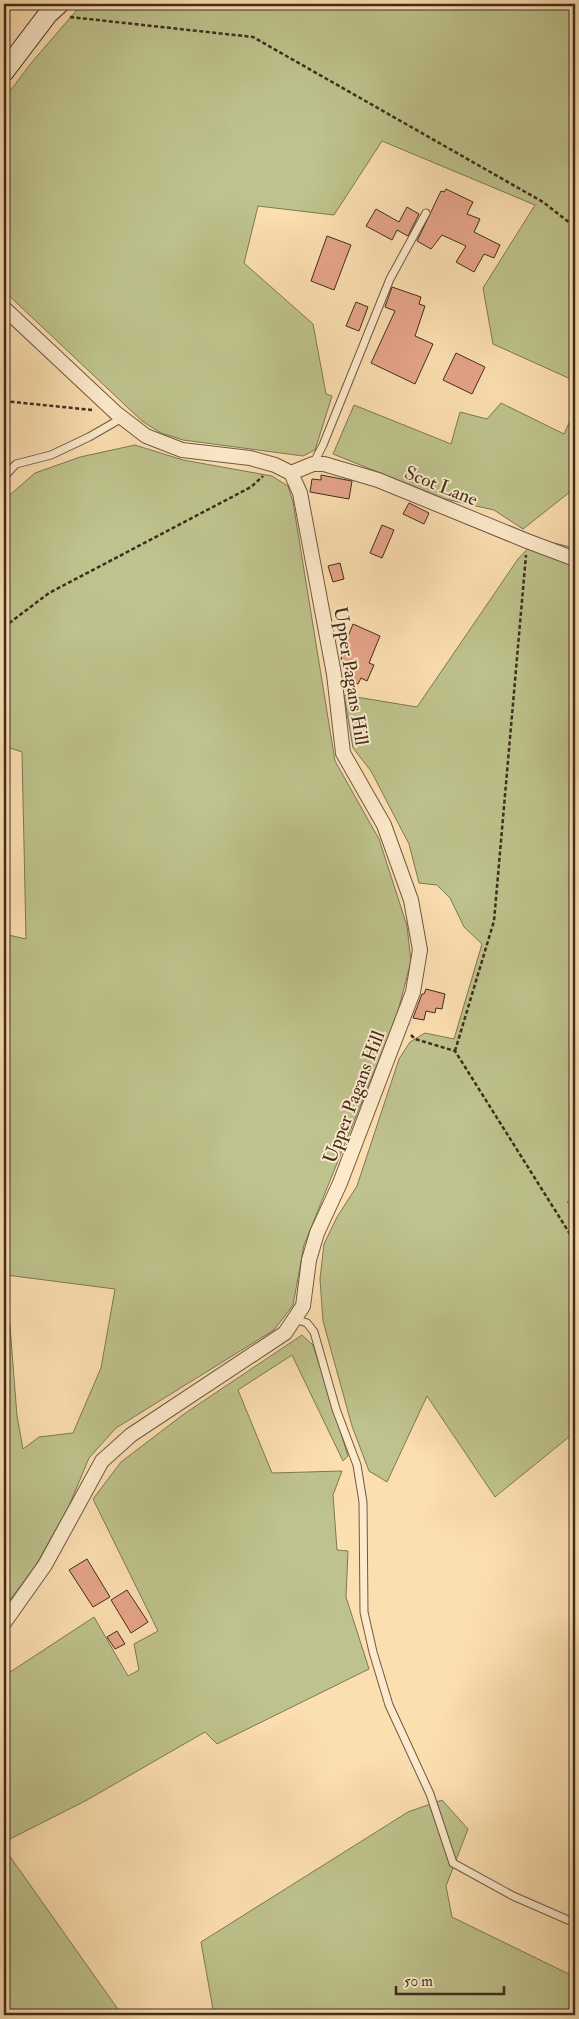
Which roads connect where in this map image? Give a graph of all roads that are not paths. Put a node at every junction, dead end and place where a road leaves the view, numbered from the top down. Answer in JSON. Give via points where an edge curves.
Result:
{"nodes":[{"id":1,"x":54,"y":9,"type":"edge"},
{"id":2,"x":7,"y":60,"type":"edge"},
{"id":3,"x":426,"y":213,"type":"dead end"},
{"id":4,"x":4,"y":308,"type":"edge"},
{"id":5,"x":119,"y":415,"type":"junction"},
{"id":6,"x":313,"y":464,"type":"junction"},
{"id":7,"x":291,"y":473,"type":"junction"},
{"id":8,"x":4,"y":477,"type":"edge"},
{"id":9,"x":575,"y":559,"type":"edge"},
{"id":10,"x":295,"y":1319,"type":"junction"},
{"id":11,"x":4,"y":1623,"type":"edge"},
{"id":12,"x":575,"y":1923,"type":"edge"}],
"edges":[{"from":1,"to":2,"type":"street"},
{"from":3,"to":6,"type":"lane","via":[[390,279],[324,445]]},
{"from":4,"to":5,"type":"street"},
{"from":5,"to":7,"type":"street","via":[[146,436],[182,450],[250,458]]},
{"from":5,"to":8,"type":"lane","via":[[89,437],[51,455],[16,464]]},
{"from":6,"to":7,"type":"street"},
{"from":6,"to":9,"type":"street","name":"Scot Lane","via":[[324,464],[378,480]]},
{"from":7,"to":10,"type":"street","name":"Upper Pagans Hill","via":[[300,493],[330,655],[343,753],[384,825],[411,900],[420,950],[413,992],[402,1026],[317,1233],[309,1260],[303,1306]]},
{"from":10,"to":11,"type":"street","name":"Upper Pagans Hill","via":[[285,1333],[131,1436],[102,1461],[45,1565]]},
{"from":10,"to":12,"type":"lane","via":[[307,1323],[314,1332],[336,1409],[357,1465],[363,1502],[364,1612],[373,1652],[389,1705],[430,1794],[452,1863],[513,1896]]}]}
